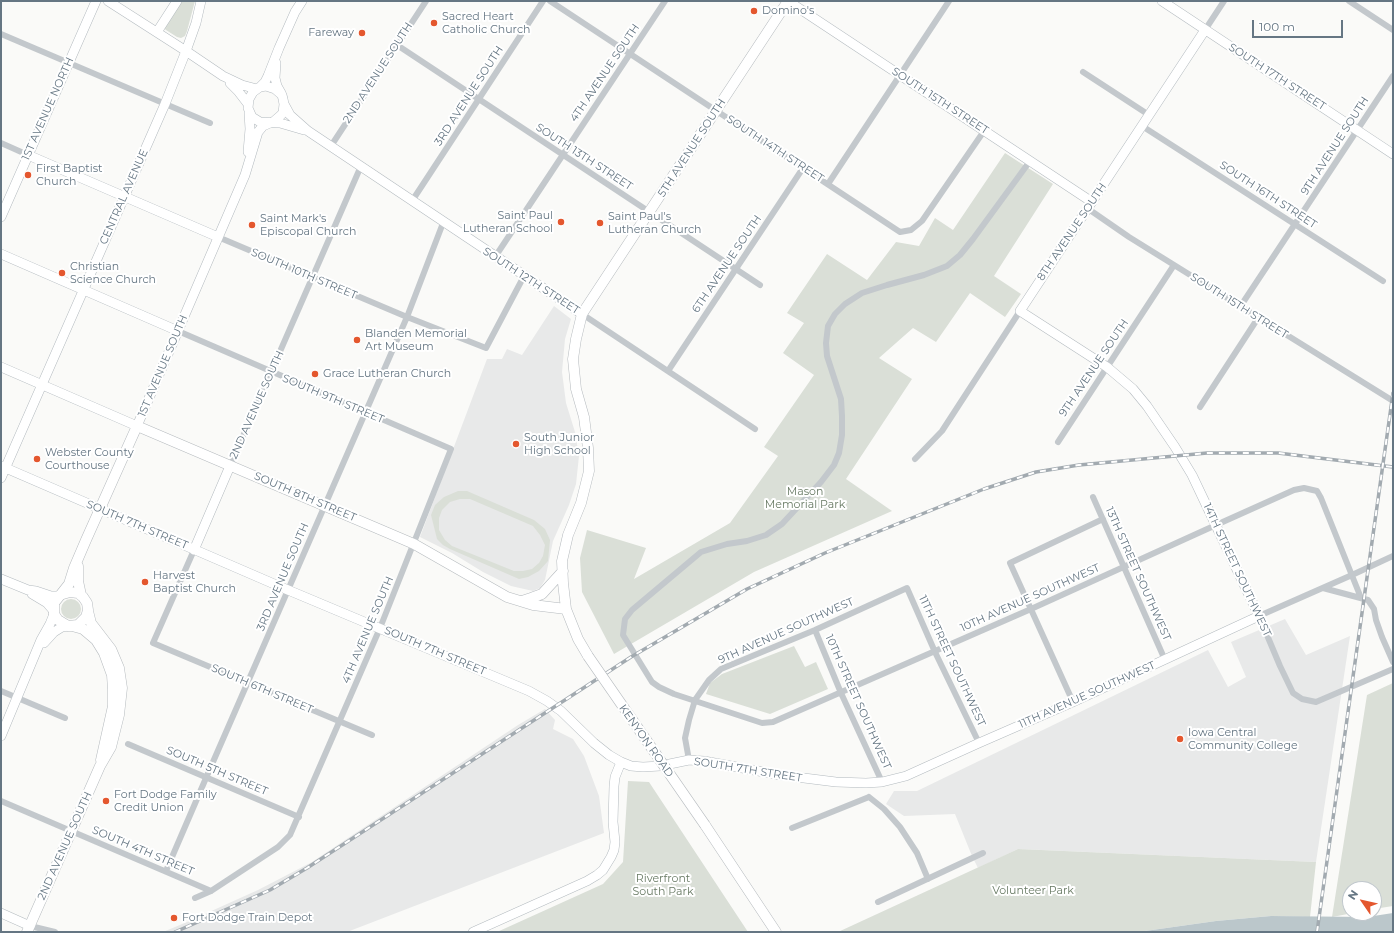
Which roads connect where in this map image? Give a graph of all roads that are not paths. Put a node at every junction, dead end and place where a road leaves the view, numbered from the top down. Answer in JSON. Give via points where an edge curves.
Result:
{"nodes":[{"id":1,"x":96,"y":1,"type":"edge"},
{"id":2,"x":108,"y":1,"type":"edge"},
{"id":3,"x":177,"y":1,"type":"edge"},
{"id":4,"x":201,"y":1,"type":"edge"},
{"id":5,"x":302,"y":1,"type":"edge"},
{"id":6,"x":426,"y":1,"type":"edge"},
{"id":7,"x":544,"y":1,"type":"edge"},
{"id":8,"x":550,"y":1,"type":"edge"},
{"id":9,"x":665,"y":1,"type":"edge"},
{"id":10,"x":788,"y":1,"type":"edge"},
{"id":11,"x":949,"y":1,"type":"edge"},
{"id":12,"x":1162,"y":1,"type":"edge"},
{"id":13,"x":1224,"y":1,"type":"edge"},
{"id":14,"x":1349,"y":1,"type":"edge"},
{"id":15,"x":1205,"y":30,"type":"junction"},
{"id":16,"x":1393,"y":30,"type":"edge"},
{"id":17,"x":157,"y":32,"type":"junction"},
{"id":18,"x":1,"y":34,"type":"edge"},
{"id":19,"x":396,"y":45,"type":"junction"},
{"id":20,"x":279,"y":48,"type":"junction"},
{"id":21,"x":186,"y":51,"type":"junction"},
{"id":22,"x":630,"y":54,"type":"junction"},
{"id":23,"x":68,"y":62,"type":"junction"},
{"id":24,"x":1083,"y":72,"type":"dead end"},
{"id":25,"x":900,"y":75,"type":"junction"},
{"id":26,"x":223,"y":76,"type":"junction"},
{"id":27,"x":1393,"y":76,"type":"edge"},
{"id":28,"x":258,"y":88,"type":"junction"},
{"id":29,"x":283,"y":99,"type":"junction"},
{"id":30,"x":479,"y":99,"type":"junction"},
{"id":31,"x":164,"y":104,"type":"junction"},
{"id":32,"x":249,"y":108,"type":"junction"},
{"id":33,"x":716,"y":110,"type":"junction"},
{"id":34,"x":1149,"y":115,"type":"junction"},
{"id":35,"x":272,"y":122,"type":"junction"},
{"id":36,"x":210,"y":123,"type":"dead end"},
{"id":37,"x":1142,"y":126,"type":"junction"},
{"id":38,"x":984,"y":130,"type":"junction"},
{"id":39,"x":1357,"y":130,"type":"junction"},
{"id":40,"x":308,"y":132,"type":"junction"},
{"id":41,"x":1,"y":143,"type":"edge"},
{"id":42,"x":330,"y":146,"type":"junction"},
{"id":43,"x":1393,"y":154,"type":"edge"},
{"id":44,"x":28,"y":155,"type":"junction"},
{"id":45,"x":563,"y":155,"type":"junction"},
{"id":46,"x":1030,"y":161,"type":"junction"},
{"id":47,"x":361,"y":166,"type":"junction"},
{"id":48,"x":803,"y":168,"type":"junction"},
{"id":49,"x":245,"y":175,"type":"junction"},
{"id":50,"x":828,"y":184,"type":"junction"},
{"id":51,"x":124,"y":196,"type":"junction"},
{"id":52,"x":412,"y":201,"type":"junction"},
{"id":53,"x":1090,"y":205,"type":"junction"},
{"id":54,"x":649,"y":212,"type":"junction"},
{"id":55,"x":1,"y":217,"type":"edge"},
{"id":56,"x":442,"y":222,"type":"junction"},
{"id":57,"x":1295,"y":224,"type":"junction"},
{"id":58,"x":218,"y":237,"type":"junction"},
{"id":59,"x":1,"y":254,"type":"edge"},
{"id":60,"x":495,"y":257,"type":"junction"},
{"id":61,"x":1174,"y":266,"type":"junction"},
{"id":62,"x":736,"y":269,"type":"junction"},
{"id":63,"x":524,"y":276,"type":"junction"},
{"id":64,"x":312,"y":277,"type":"junction"},
{"id":65,"x":1383,"y":281,"type":"dead end"},
{"id":66,"x":760,"y":285,"type":"dead end"},
{"id":67,"x":83,"y":290,"type":"junction"},
{"id":68,"x":1240,"y":307,"type":"junction"},
{"id":69,"x":1020,"y":310,"type":"junction"},
{"id":70,"x":582,"y":314,"type":"junction"},
{"id":71,"x":407,"y":317,"type":"junction"},
{"id":72,"x":1258,"y":318,"type":"junction"},
{"id":73,"x":178,"y":331,"type":"junction"},
{"id":74,"x":1,"y":367,"type":"edge"},
{"id":75,"x":1107,"y":367,"type":"junction"},
{"id":76,"x":271,"y":372,"type":"junction"},
{"id":77,"x":668,"y":372,"type":"junction"},
{"id":78,"x":42,"y":385,"type":"junction"},
{"id":79,"x":1393,"y":401,"type":"edge"},
{"id":80,"x":1200,"y":407,"type":"dead end"},
{"id":81,"x":365,"y":412,"type":"junction"},
{"id":82,"x":137,"y":426,"type":"junction"},
{"id":83,"x":755,"y":429,"type":"dead end"},
{"id":84,"x":1058,"y":442,"type":"dead end"},
{"id":85,"x":451,"y":449,"type":"joint"},
{"id":86,"x":915,"y":459,"type":"dead end"},
{"id":87,"x":230,"y":466,"type":"junction"},
{"id":88,"x":3,"y":467,"type":"edge"},
{"id":89,"x":1,"y":478,"type":"edge"},
{"id":90,"x":1093,"y":497,"type":"dead end"},
{"id":91,"x":324,"y":506,"type":"junction"},
{"id":92,"x":100,"y":509,"type":"junction"},
{"id":93,"x":1102,"y":519,"type":"junction"},
{"id":94,"x":1216,"y":525,"type":"junction"},
{"id":95,"x":569,"y":533,"type":"joint"},
{"id":96,"x":414,"y":544,"type":"junction"},
{"id":97,"x":194,"y":550,"type":"junction"},
{"id":98,"x":80,"y":556,"type":"junction"},
{"id":99,"x":1393,"y":556,"type":"edge"},
{"id":100,"x":1124,"y":567,"type":"junction"},
{"id":101,"x":563,"y":571,"type":"junction"},
{"id":102,"x":1352,"y":575,"type":"junction"},
{"id":103,"x":1,"y":579,"type":"edge"},
{"id":104,"x":907,"y":588,"type":"joint"},
{"id":105,"x":1323,"y":588,"type":"junction"},
{"id":106,"x":28,"y":590,"type":"junction"},
{"id":107,"x":288,"y":590,"type":"junction"},
{"id":108,"x":61,"y":595,"type":"junction"},
{"id":109,"x":81,"y":595,"type":"junction"},
{"id":110,"x":1361,"y":598,"type":"junction"},
{"id":111,"x":521,"y":601,"type":"junction"},
{"id":112,"x":566,"y":609,"type":"junction"},
{"id":113,"x":1031,"y":609,"type":"junction"},
{"id":114,"x":88,"y":610,"type":"junction"},
{"id":115,"x":54,"y":612,"type":"junction"},
{"id":116,"x":1259,"y":616,"type":"junction"},
{"id":117,"x":70,"y":626,"type":"junction"},
{"id":118,"x":380,"y":628,"type":"junction"},
{"id":119,"x":815,"y":630,"type":"junction"},
{"id":120,"x":153,"y":643,"type":"joint"},
{"id":121,"x":935,"y":652,"type":"junction"},
{"id":122,"x":35,"y":657,"type":"junction"},
{"id":123,"x":1165,"y":660,"type":"junction"},
{"id":124,"x":1393,"y":662,"type":"edge"},
{"id":125,"x":1393,"y":670,"type":"edge"},
{"id":126,"x":248,"y":683,"type":"junction"},
{"id":127,"x":1,"y":691,"type":"edge"},
{"id":128,"x":841,"y":693,"type":"junction"},
{"id":129,"x":17,"y":698,"type":"junction"},
{"id":130,"x":695,"y":700,"type":"junction"},
{"id":131,"x":1073,"y":702,"type":"junction"},
{"id":132,"x":65,"y":718,"type":"dead end"},
{"id":133,"x":340,"y":722,"type":"junction"},
{"id":134,"x":372,"y":735,"type":"dead end"},
{"id":135,"x":1,"y":736,"type":"edge"},
{"id":136,"x":979,"y":743,"type":"junction"},
{"id":137,"x":128,"y":744,"type":"dead end"},
{"id":138,"x":689,"y":760,"type":"junction"},
{"id":139,"x":621,"y":762,"type":"junction"},
{"id":140,"x":100,"y":766,"type":"junction"},
{"id":141,"x":206,"y":778,"type":"junction"},
{"id":142,"x":882,"y":782,"type":"junction"},
{"id":143,"x":866,"y":783,"type":"junction"},
{"id":144,"x":869,"y":797,"type":"junction"},
{"id":145,"x":1,"y":801,"type":"edge"},
{"id":146,"x":299,"y":817,"type":"junction"},
{"id":147,"x":792,"y":828,"type":"dead end"},
{"id":148,"x":72,"y":831,"type":"junction"},
{"id":149,"x":983,"y":853,"type":"dead end"},
{"id":150,"x":166,"y":871,"type":"junction"},
{"id":151,"x":928,"y":879,"type":"junction"},
{"id":152,"x":211,"y":891,"type":"junction"},
{"id":153,"x":196,"y":898,"type":"dead end"},
{"id":154,"x":878,"y":902,"type":"dead end"},
{"id":155,"x":1,"y":913,"type":"edge"},
{"id":156,"x":27,"y":930,"type":"edge"},
{"id":157,"x":55,"y":932,"type":"edge"},
{"id":158,"x":473,"y":932,"type":"edge"},
{"id":159,"x":776,"y":932,"type":"edge"}],
"edges":[{"from":1,"to":23,"type":"street","name":"1ST AVENUE NORTH"},
{"from":2,"to":17,"type":"street"},
{"from":3,"to":17,"type":"street"},
{"from":4,"to":21,"type":"street","name":"CENTRAL AVENUE"},
{"from":5,"to":20,"type":"street"},
{"from":6,"to":19,"type":"street","name":"2ND AVENUE SOUTH"},
{"from":7,"to":30,"type":"street","name":"3RD AVENUE SOUTH"},
{"from":8,"to":22,"type":"street","name":"SOUTH 14TH STREET"},
{"from":9,"to":22,"type":"street","name":"4TH AVENUE SOUTH"},
{"from":10,"to":25,"type":"street","name":"SOUTH 15TH STREET"},
{"from":10,"to":33,"type":"main road","name":"5TH AVENUE SOUTH"},
{"from":11,"to":25,"type":"street"},
{"from":12,"to":15,"type":"street","name":"SOUTH 17TH STREET"},
{"from":13,"to":15,"type":"street","name":"8TH AVENUE SOUTH"},
{"from":14,"to":16,"type":"street"},
{"from":15,"to":34,"type":"street","name":"8TH AVENUE SOUTH"},
{"from":15,"to":39,"type":"street","name":"SOUTH 17TH STREET"},
{"from":17,"to":21,"type":"street"},
{"from":18,"to":23,"type":"street"},
{"from":19,"to":30,"type":"street","name":"SOUTH 13TH STREET"},
{"from":19,"to":42,"type":"street","name":"2ND AVENUE SOUTH"},
{"from":20,"to":28,"type":"street","via":[[265,82]]},
{"from":20,"to":29,"type":"street","via":[[275,78]]},
{"from":21,"to":26,"type":"street"},
{"from":21,"to":31,"type":"street","name":"CENTRAL AVENUE"},
{"from":22,"to":33,"type":"street","name":"SOUTH 14TH STREET"},
{"from":22,"to":45,"type":"street","name":"4TH AVENUE SOUTH"},
{"from":23,"to":31,"type":"street"},
{"from":23,"to":44,"type":"street","name":"1ST AVENUE NORTH"},
{"from":24,"to":34,"type":"street"},
{"from":25,"to":38,"type":"street","name":"SOUTH 15TH STREET"},
{"from":25,"to":50,"type":"street"},
{"from":26,"to":28,"type":"street","via":[[242,86]]},
{"from":26,"to":32,"type":"street","via":[[238,91]]},
{"from":27,"to":39,"type":"street","name":"9TH AVENUE SOUTH"},
{"from":28,"to":29,"type":"street","via":[[271,87]]},
{"from":28,"to":32,"type":"street","via":[[251,95]]},
{"from":29,"to":35,"type":"street","via":[[283,112]]},
{"from":29,"to":40,"type":"street","name":"SOUTH 12TH STREET","via":[[290,115]]},
{"from":30,"to":45,"type":"street","name":"SOUTH 13TH STREET"},
{"from":30,"to":52,"type":"street","name":"3RD AVENUE SOUTH"},
{"from":31,"to":36,"type":"street"},
{"from":31,"to":51,"type":"street","name":"CENTRAL AVENUE"},
{"from":32,"to":35,"type":"street","via":[[256,120]]},
{"from":32,"to":49,"type":"street","name":"1ST AVENUE SOUTH","via":[[250,130]]},
{"from":33,"to":48,"type":"street","name":"SOUTH 14TH STREET"},
{"from":33,"to":54,"type":"main road","name":"5TH AVENUE SOUTH"},
{"from":34,"to":37,"type":"street","name":"8TH AVENUE SOUTH"},
{"from":35,"to":40,"type":"street","name":"SOUTH 12TH STREET"},
{"from":35,"to":49,"type":"street","name":"1ST AVENUE SOUTH","via":[[258,132]]},
{"from":37,"to":53,"type":"street","name":"8TH AVENUE SOUTH"},
{"from":37,"to":57,"type":"street","name":"SOUTH 16TH STREET"},
{"from":38,"to":46,"type":"street","name":"SOUTH 15TH STREET"},
{"from":38,"to":50,"type":"street","name":"SOUTH 14TH STREET","via":[[922,221],[911,230],[900,232]]},
{"from":39,"to":43,"type":"street","name":"SOUTH 17TH STREET"},
{"from":39,"to":57,"type":"street","name":"9TH AVENUE SOUTH"},
{"from":40,"to":42,"type":"street","name":"SOUTH 12TH STREET"},
{"from":41,"to":44,"type":"street"},
{"from":42,"to":47,"type":"street","name":"SOUTH 12TH STREET"},
{"from":44,"to":51,"type":"street","name":"SOUTH 10TH STREET"},
{"from":44,"to":55,"type":"street","name":"1ST AVENUE NORTH"},
{"from":45,"to":54,"type":"street","name":"SOUTH 13TH STREET"},
{"from":45,"to":60,"type":"street","name":"4TH AVENUE SOUTH"},
{"from":46,"to":53,"type":"street","name":"SOUTH 15TH STREET"},
{"from":46,"to":130,"type":"street","via":[[972,240],[947,266],[862,293],[835,314],[828,326],[826,343],[827,356],[841,399],[842,435],[834,465],[800,507],[766,535],[701,552],[632,610],[625,619],[623,635],[652,682],[674,694]]},
{"from":47,"to":52,"type":"street","name":"SOUTH 12TH STREET"},
{"from":47,"to":64,"type":"street","name":"2ND AVENUE SOUTH"},
{"from":48,"to":50,"type":"street","name":"SOUTH 14TH STREET"},
{"from":48,"to":62,"type":"street","name":"6TH AVENUE SOUTH"},
{"from":49,"to":58,"type":"street","name":"1ST AVENUE SOUTH"},
{"from":51,"to":58,"type":"street","name":"SOUTH 10TH STREET"},
{"from":51,"to":67,"type":"street","name":"CENTRAL AVENUE"},
{"from":52,"to":56,"type":"street","name":"SOUTH 12TH STREET"},
{"from":53,"to":61,"type":"street","name":"SOUTH 15TH STREET","via":[[1129,237]]},
{"from":53,"to":69,"type":"street","name":"8TH AVENUE SOUTH"},
{"from":54,"to":62,"type":"street","name":"SOUTH 13TH STREET"},
{"from":54,"to":70,"type":"main road","name":"5TH AVENUE SOUTH"},
{"from":56,"to":60,"type":"street","name":"SOUTH 12TH STREET"},
{"from":56,"to":71,"type":"street","name":"3RD AVENUE SOUTH"},
{"from":57,"to":65,"type":"street","name":"SOUTH 16TH STREET"},
{"from":57,"to":68,"type":"street","name":"9TH AVENUE SOUTH"},
{"from":58,"to":64,"type":"street","name":"SOUTH 10TH STREET"},
{"from":58,"to":73,"type":"street","name":"1ST AVENUE SOUTH"},
{"from":59,"to":67,"type":"street","name":"SOUTH 9TH STREET"},
{"from":60,"to":63,"type":"street","name":"SOUTH 12TH STREET"},
{"from":61,"to":68,"type":"street","name":"SOUTH 15TH STREET"},
{"from":61,"to":75,"type":"street","name":"9TH AVENUE SOUTH"},
{"from":62,"to":66,"type":"street","name":"SOUTH 13TH STREET"},
{"from":62,"to":77,"type":"street","name":"6TH AVENUE SOUTH"},
{"from":63,"to":70,"type":"street","name":"SOUTH 12TH STREET"},
{"from":63,"to":71,"type":"street","name":"SOUTH 10TH STREET","via":[[486,348]]},
{"from":64,"to":71,"type":"street","name":"SOUTH 10TH STREET"},
{"from":64,"to":76,"type":"street","name":"2ND AVENUE SOUTH"},
{"from":67,"to":73,"type":"street","name":"SOUTH 9TH STREET"},
{"from":67,"to":78,"type":"street","name":"CENTRAL AVENUE"},
{"from":68,"to":72,"type":"street","name":"SOUTH 15TH STREET"},
{"from":69,"to":75,"type":"street"},
{"from":69,"to":86,"type":"street","name":"8TH AVENUE SOUTH","via":[[942,431]]},
{"from":70,"to":77,"type":"street","name":"SOUTH 12TH STREET"},
{"from":70,"to":95,"type":"main road","name":"5TH AVENUE SOUTH","via":[[573,359],[576,389],[584,417],[589,471],[581,503]]},
{"from":71,"to":81,"type":"street","name":"3RD AVENUE SOUTH"},
{"from":72,"to":79,"type":"street","name":"SOUTH 15TH STREET"},
{"from":72,"to":80,"type":"street"},
{"from":73,"to":76,"type":"street","name":"SOUTH 9TH STREET"},
{"from":73,"to":82,"type":"street","name":"1ST AVENUE SOUTH"},
{"from":74,"to":78,"type":"street","name":"SOUTH 8TH STREET"},
{"from":75,"to":84,"type":"street","name":"9TH AVENUE SOUTH"},
{"from":75,"to":94,"type":"street","name":"14TH STREET SOUTHWEST","via":[[1133,389],[1147,406],[1192,475]]},
{"from":76,"to":81,"type":"street","name":"SOUTH 9TH STREET"},
{"from":76,"to":87,"type":"street","name":"2ND AVENUE SOUTH"},
{"from":77,"to":83,"type":"street","name":"SOUTH 12TH STREET"},
{"from":78,"to":82,"type":"street","name":"SOUTH 8TH STREET"},
{"from":78,"to":88,"type":"street","name":"CENTRAL AVENUE"},
{"from":81,"to":85,"type":"street","name":"SOUTH 9TH STREET"},
{"from":81,"to":91,"type":"street","name":"3RD AVENUE SOUTH"},
{"from":82,"to":87,"type":"main road","name":"SOUTH 8TH STREET"},
{"from":82,"to":92,"type":"main road","name":"1ST AVENUE SOUTH"},
{"from":85,"to":96,"type":"street","name":"4TH AVENUE SOUTH"},
{"from":87,"to":91,"type":"main road","name":"SOUTH 8TH STREET"},
{"from":87,"to":97,"type":"street","name":"2ND AVENUE SOUTH"},
{"from":88,"to":89,"type":"street","name":"CENTRAL AVENUE"},
{"from":88,"to":92,"type":"street","name":"SOUTH 7TH STREET"},
{"from":90,"to":93,"type":"street","name":"13TH STREET SOUTHWEST"},
{"from":91,"to":96,"type":"main road","name":"SOUTH 8TH STREET"},
{"from":91,"to":107,"type":"street","name":"3RD AVENUE SOUTH"},
{"from":92,"to":97,"type":"street","name":"SOUTH 7TH STREET"},
{"from":92,"to":98,"type":"main road","name":"1ST AVENUE SOUTH"},
{"from":93,"to":100,"type":"street","name":"13TH STREET SOUTHWEST"},
{"from":93,"to":113,"type":"street","via":[[1010,563]]},
{"from":94,"to":100,"type":"street","name":"10TH AVENUE SOUTHWEST"},
{"from":94,"to":102,"type":"street","name":"10TH AVENUE SOUTHWEST","via":[[1294,490],[1317,490]]},
{"from":94,"to":116,"type":"street","name":"14TH STREET SOUTHWEST"},
{"from":95,"to":101,"type":"main road","name":"KENYON ROAD","via":[[562,561]]},
{"from":96,"to":111,"type":"main road","name":"SOUTH 8TH STREET","via":[[490,588]]},
{"from":96,"to":118,"type":"street","name":"4TH AVENUE SOUTH"},
{"from":97,"to":107,"type":"street","name":"SOUTH 7TH STREET"},
{"from":97,"to":120,"type":"street","name":"2ND AVENUE SOUTH"},
{"from":98,"to":108,"type":"main road","name":"1ST AVENUE SOUTH","via":[[69,584]]},
{"from":98,"to":109,"type":"main road","name":"1ST AVENUE SOUTH","via":[[78,575]]},
{"from":99,"to":102,"type":"street","name":"11TH AVENUE SOUTHWEST"},
{"from":100,"to":113,"type":"street","name":"10TH AVENUE SOUTHWEST"},
{"from":100,"to":123,"type":"street","name":"13TH STREET SOUTHWEST"},
{"from":101,"to":111,"type":"main road","via":[[542,594]]},
{"from":101,"to":112,"type":"main road","name":"KENYON ROAD"},
{"from":102,"to":105,"type":"street","name":"11TH AVENUE SOUTHWEST"},
{"from":102,"to":110,"type":"street"},
{"from":103,"to":106,"type":"street"},
{"from":104,"to":119,"type":"street","name":"9TH AVENUE SOUTHWEST"},
{"from":104,"to":121,"type":"street","name":"11TH STREET SOUTHWEST"},
{"from":105,"to":110,"type":"street"},
{"from":105,"to":116,"type":"street","name":"11TH AVENUE SOUTHWEST"},
{"from":106,"to":108,"type":"street","via":[[51,596]]},
{"from":106,"to":115,"type":"street"},
{"from":107,"to":118,"type":"street","name":"SOUTH 7TH STREET"},
{"from":107,"to":126,"type":"street","name":"3RD AVENUE SOUTH"},
{"from":108,"to":109,"type":"main road","via":[[70,592]]},
{"from":108,"to":115,"type":"main road","name":"1ST AVENUE SOUTH","via":[[54,603]]},
{"from":109,"to":114,"type":"main road","name":"1ST AVENUE SOUTH","via":[[87,603]]},
{"from":110,"to":124,"type":"street","via":[[1368,600],[1374,609]]},
{"from":111,"to":112,"type":"main road","name":"SOUTH 8TH STREET"},
{"from":112,"to":159,"type":"main road","name":"KENYON ROAD","bridge":true,"via":[[588,656],[705,824]]},
{"from":113,"to":121,"type":"street","name":"10TH AVENUE SOUTHWEST"},
{"from":113,"to":131,"type":"street"},
{"from":114,"to":117,"type":"main road","name":"1ST AVENUE SOUTH","via":[[84,620]]},
{"from":114,"to":140,"type":"main road","name":"2ND AVENUE SOUTH","via":[[91,623],[115,657],[121,682],[116,732]]},
{"from":115,"to":117,"type":"main road","via":[[60,623]]},
{"from":115,"to":122,"type":"street","name":"1ST AVENUE SOUTH"},
{"from":116,"to":123,"type":"street","name":"11TH AVENUE SOUTHWEST"},
{"from":116,"to":125,"type":"street","name":"14TH STREET SOUTHWEST","via":[[1293,692],[1302,699],[1316,702]]},
{"from":117,"to":122,"type":"street","name":"1ST AVENUE SOUTH","via":[[54,632]]},
{"from":117,"to":140,"type":"main road","name":"2ND AVENUE SOUTH","via":[[83,629],[96,640],[112,675],[113,706]]},
{"from":118,"to":133,"type":"street","name":"4TH AVENUE SOUTH"},
{"from":118,"to":139,"type":"street","name":"SOUTH 7TH STREET","via":[[547,701],[604,751]]},
{"from":119,"to":128,"type":"street","name":"10TH STREET SOUTHWEST"},
{"from":119,"to":130,"type":"street","name":"9TH AVENUE SOUTHWEST","via":[[721,670],[709,680]]},
{"from":120,"to":126,"type":"street","name":"SOUTH 6TH STREET"},
{"from":121,"to":128,"type":"street","name":"10TH AVENUE SOUTHWEST"},
{"from":121,"to":136,"type":"street","name":"11TH STREET SOUTHWEST"},
{"from":122,"to":129,"type":"street","name":"1ST AVENUE SOUTH"},
{"from":123,"to":131,"type":"street","name":"11TH AVENUE SOUTHWEST"},
{"from":126,"to":133,"type":"street","name":"SOUTH 6TH STREET"},
{"from":126,"to":141,"type":"street","name":"3RD AVENUE SOUTH"},
{"from":127,"to":129,"type":"street"},
{"from":128,"to":130,"type":"street","name":"10TH AVENUE SOUTHWEST","via":[[774,722],[762,723]]},
{"from":128,"to":142,"type":"street","name":"10TH STREET SOUTHWEST"},
{"from":129,"to":132,"type":"street"},
{"from":129,"to":135,"type":"street","name":"1ST AVENUE SOUTH"},
{"from":130,"to":138,"type":"street","name":"9TH AVENUE SOUTHWEST","via":[[685,738]]},
{"from":131,"to":136,"type":"street","name":"11TH AVENUE SOUTHWEST"},
{"from":133,"to":134,"type":"street","name":"SOUTH 6TH STREET"},
{"from":133,"to":146,"type":"street","name":"4TH AVENUE SOUTH"},
{"from":136,"to":142,"type":"street","name":"11TH AVENUE SOUTHWEST","via":[[906,776]]},
{"from":137,"to":141,"type":"street","name":"SOUTH 5TH STREET"},
{"from":138,"to":139,"type":"street","name":"SOUTH 7TH STREET","via":[[644,767]]},
{"from":138,"to":143,"type":"street","name":"SOUTH 7TH STREET","via":[[807,779]]},
{"from":139,"to":158,"type":"street","via":[[614,786],[614,850],[603,870],[587,881]]},
{"from":140,"to":148,"type":"main road","name":"2ND AVENUE SOUTH"},
{"from":141,"to":146,"type":"street","name":"SOUTH 5TH STREET"},
{"from":141,"to":150,"type":"street","name":"3RD AVENUE SOUTH"},
{"from":142,"to":143,"type":"street","name":"11TH AVENUE SOUTHWEST"},
{"from":143,"to":144,"type":"street"},
{"from":144,"to":147,"type":"street"},
{"from":144,"to":151,"type":"street","via":[[900,827],[917,853]]},
{"from":145,"to":148,"type":"street","name":"SOUTH 4TH STREET"},
{"from":146,"to":152,"type":"street","name":"4TH AVENUE SOUTH","via":[[290,836],[278,847]]},
{"from":148,"to":150,"type":"street","name":"SOUTH 4TH STREET"},
{"from":148,"to":156,"type":"main road","name":"2ND AVENUE SOUTH"},
{"from":149,"to":151,"type":"street"},
{"from":150,"to":152,"type":"street","name":"SOUTH 4TH STREET"},
{"from":151,"to":154,"type":"street"},
{"from":152,"to":153,"type":"street","name":"4TH AVENUE SOUTH"},
{"from":155,"to":156,"type":"street"},
{"from":156,"to":157,"type":"street"}]}
